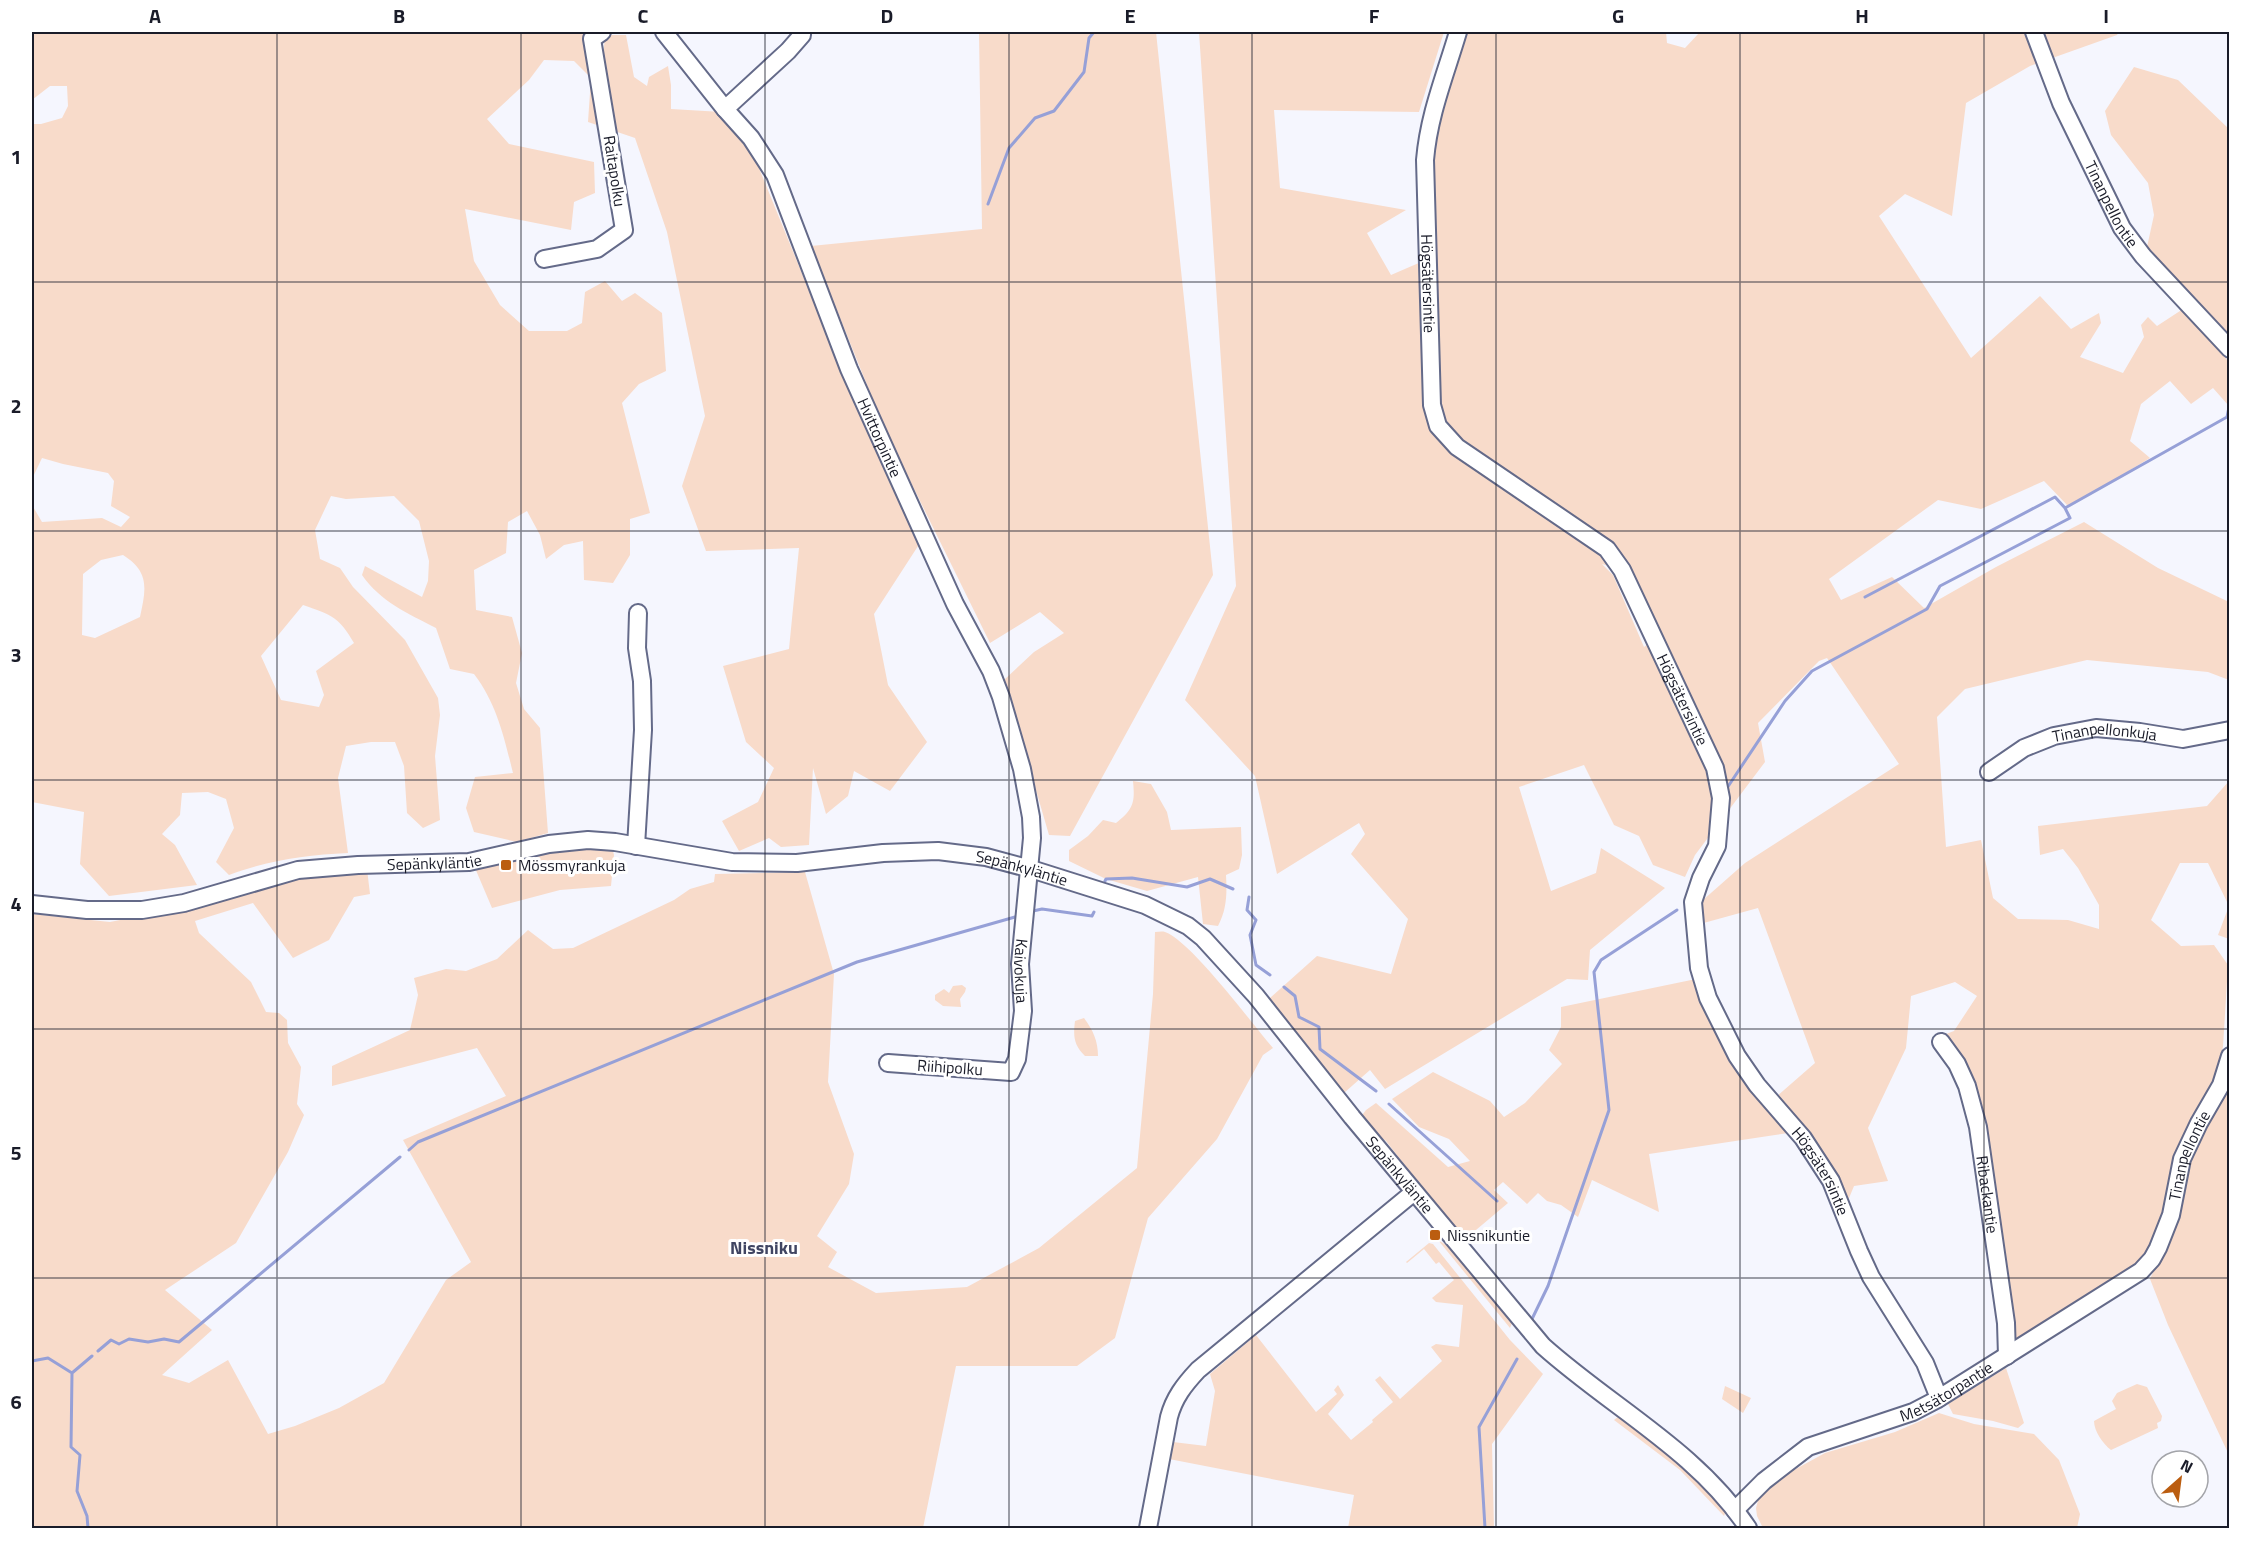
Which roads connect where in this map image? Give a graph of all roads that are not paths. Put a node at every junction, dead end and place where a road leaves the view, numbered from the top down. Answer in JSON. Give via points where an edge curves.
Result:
{"nodes":[{"id":1,"x":602,"y":32,"type":"edge"},
{"id":2,"x":664,"y":32,"type":"edge"},
{"id":3,"x":802,"y":32,"type":"edge"},
{"id":4,"x":1458,"y":32,"type":"edge"},
{"id":5,"x":2034,"y":32,"type":"edge"},
{"id":6,"x":725,"y":109,"type":"junction"},
{"id":7,"x":544,"y":259,"type":"dead end"},
{"id":8,"x":2229,"y":349,"type":"edge"},
{"id":9,"x":638,"y":613,"type":"dead end"},
{"id":10,"x":2229,"y":730,"type":"edge"},
{"id":11,"x":1989,"y":772,"type":"dead end"},
{"id":12,"x":636,"y":846,"type":"junction"},
{"id":13,"x":1031,"y":869,"type":"junction"},
{"id":14,"x":32,"y":904,"type":"edge"},
{"id":15,"x":1941,"y":1042,"type":"dead end"},
{"id":16,"x":2229,"y":1056,"type":"edge"},
{"id":17,"x":888,"y":1063,"type":"dead end"},
{"id":18,"x":1011,"y":1072,"type":"joint"},
{"id":19,"x":1414,"y":1191,"type":"junction"},
{"id":20,"x":2152,"y":1259,"type":"joint"},
{"id":21,"x":2007,"y":1356,"type":"junction"},
{"id":22,"x":1939,"y":1398,"type":"junction"},
{"id":23,"x":1735,"y":1510,"type":"junction"},
{"id":24,"x":1148,"y":1528,"type":"edge"},
{"id":25,"x":1748,"y":1528,"type":"edge"}],
"edges":[{"from":1,"to":7,"type":"street","name":"Raitapolku","via":[[592,39],[624,230],[597,249]]},
{"from":2,"to":6,"type":"street","name":"Hvittorpintie"},
{"from":3,"to":6,"type":"street","via":[[789,51]]},
{"from":4,"to":22,"type":"street","name":"Högsätersintie","via":[[1436,97],[1425,160],[1432,405],[1438,426],[1457,447],[1607,549],[1622,570],[1715,768],[1721,798],[1717,846],[1693,902],[1699,968],[1708,999],[1737,1056],[1803,1137],[1831,1181],[1858,1251],[1925,1364]]},
{"from":5,"to":8,"type":"street","name":"Tinanpellontie","via":[[2061,104],[2122,228]]},
{"from":6,"to":13,"type":"street","name":"Hvittorpintie","via":[[765,156],[775,175],[854,380],[955,604],[997,686],[1022,769],[1031,817]]},
{"from":9,"to":12,"type":"street","via":[[643,730]]},
{"from":10,"to":11,"type":"street","name":"Tinanpellonkuja","via":[[2183,739],[2096,728],[2054,736],[2024,748]]},
{"from":12,"to":13,"type":"street","name":"Sepänkyläntie","via":[[760,864],[938,851],[986,857]]},
{"from":12,"to":14,"type":"street","name":"Sepänkyläntie","via":[[588,840],[549,844],[469,862],[298,870],[184,903],[141,910]]},
{"from":13,"to":18,"type":"street","name":"Kaivokuja","via":[[1020,964],[1023,1011],[1017,1059]]},
{"from":13,"to":19,"type":"street","name":"Sepänkyläntie","via":[[1145,905],[1188,926],[1203,938],[1256,996]]},
{"from":15,"to":21,"type":"street","name":"Ribackantie","via":[[1958,1064],[1978,1127],[2006,1323]]},
{"from":16,"to":20,"type":"street","name":"Tinanpellontie","via":[[2221,1084],[2182,1159],[2171,1215]]},
{"from":17,"to":18,"type":"street","name":"Riihipolku"},
{"from":19,"to":23,"type":"street","name":"Sepänkyläntie","via":[[1543,1346],[1701,1471]]},
{"from":19,"to":24,"type":"street","via":[[1183,1386],[1169,1417]]},
{"from":20,"to":21,"type":"street","name":"Metsätorpantie","via":[[2141,1271]]},
{"from":21,"to":22,"type":"street","name":"Metsätorpantie"},
{"from":22,"to":23,"type":"street","name":"Metsätorpantie","via":[[1904,1415],[1809,1447],[1764,1481]]},
{"from":23,"to":25,"type":"street","name":"Sepänkyläntie"}]}
